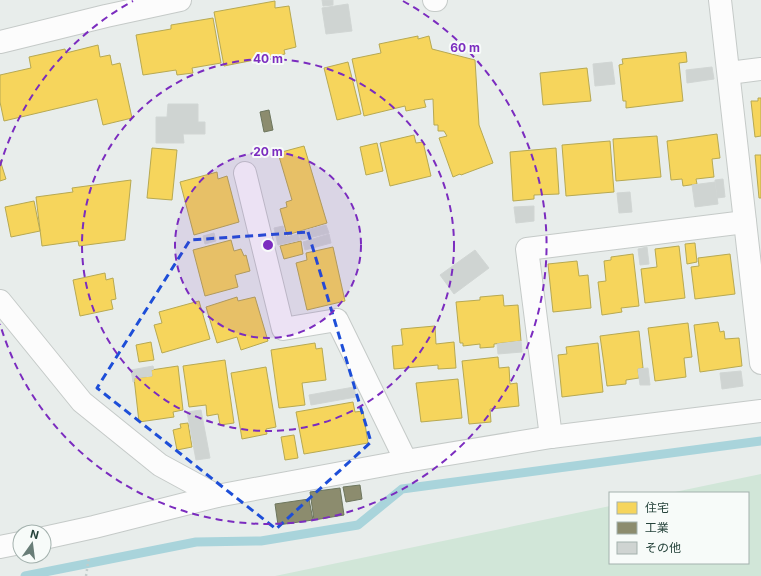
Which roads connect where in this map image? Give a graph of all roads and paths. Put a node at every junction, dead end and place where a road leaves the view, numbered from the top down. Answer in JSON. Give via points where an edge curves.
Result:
{"nodes":[{"id":1,"x":180,"y":0,"type":"edge"},
{"id":2,"x":720,"y":0,"type":"edge"},
{"id":3,"x":0,"y":42,"type":"edge"},
{"id":4,"x":761,"y":69,"type":"edge"},
{"id":5,"x":729,"y":73,"type":"junction"},
{"id":6,"x":246,"y":173,"type":"dead end"},
{"id":7,"x":751,"y":234,"type":"edge"},
{"id":8,"x":0,"y":301,"type":"edge"},
{"id":9,"x":761,"y":363,"type":"edge"},
{"id":10,"x":761,"y":412,"type":"edge"},
{"id":11,"x":551,"y":437,"type":"junction"},
{"id":12,"x":406,"y":460,"type":"junction"},
{"id":13,"x":217,"y":496,"type":"junction"},
{"id":14,"x":52,"y":536,"type":"edge"},
{"id":15,"x":12,"y":545,"type":"edge"},
{"id":16,"x":0,"y":547,"type":"edge"},
{"id":17,"x":90,"y":555,"type":"dead end"},
{"id":18,"x":86,"y":576,"type":"edge"}],
"edges":[{"from":1,"to":3,"type":"street"},
{"from":2,"to":5,"type":"street"},
{"from":4,"to":5,"type":"street"},
{"from":5,"to":7,"type":"street"},
{"from":6,"to":12,"type":"street","via":[[284,329],[337,320]]},
{"from":7,"to":9,"type":"street"},
{"from":7,"to":11,"type":"street","via":[[527,249]]},
{"from":8,"to":13,"type":"street","via":[[82,402],[160,465]]},
{"from":10,"to":11,"type":"street"},
{"from":11,"to":12,"type":"street"},
{"from":12,"to":13,"type":"street"},
{"from":13,"to":14,"type":"street"},
{"from":15,"to":16,"type":"street"},
{"from":17,"to":18,"type":"path"}]}
